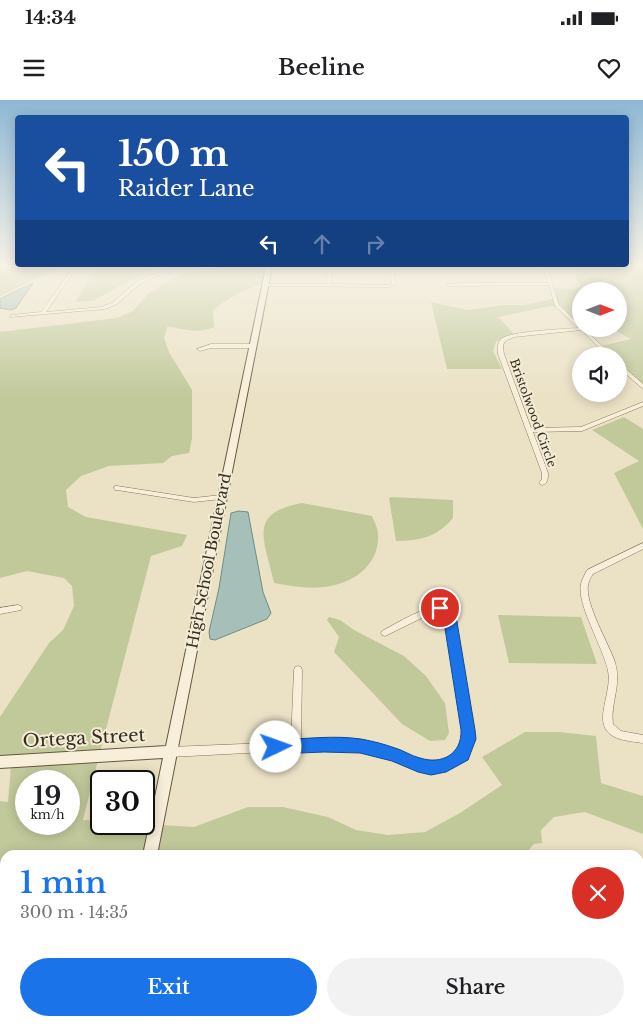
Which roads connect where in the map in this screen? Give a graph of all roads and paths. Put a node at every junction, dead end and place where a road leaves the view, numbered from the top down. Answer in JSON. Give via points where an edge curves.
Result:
{"nodes":[{"id":1,"x":45,"y":310,"type":"edge"},
{"id":2,"x":76,"y":310,"type":"edge"},
{"id":3,"x":261,"y":310,"type":"edge"},
{"id":4,"x":562,"y":310,"type":"edge"},
{"id":5,"x":43,"y":313,"type":"junction"},
{"id":6,"x":12,"y":316,"type":"dead end"},
{"id":7,"x":572,"y":321,"type":"edge"},
{"id":8,"x":572,"y":330,"type":"edge"},
{"id":9,"x":590,"y":338,"type":"edge"},
{"id":10,"x":253,"y":346,"type":"junction"},
{"id":11,"x":600,"y":347,"type":"edge"},
{"id":12,"x":200,"y":348,"type":"dead end"},
{"id":13,"x":627,"y":373,"type":"edge"},
{"id":14,"x":643,"y":388,"type":"edge"},
{"id":15,"x":643,"y":404,"type":"edge"},
{"id":16,"x":530,"y":430,"type":"junction"},
{"id":17,"x":542,"y":483,"type":"dead end"},
{"id":18,"x":117,"y":488,"type":"dead end"},
{"id":19,"x":221,"y":498,"type":"junction"},
{"id":20,"x":643,"y":546,"type":"edge"},
{"id":21,"x":18,"y":608,"type":"dead end"},
{"id":22,"x":0,"y":611,"type":"edge"},
{"id":23,"x":385,"y":633,"type":"dead end"},
{"id":24,"x":298,"y":670,"type":"dead end"},
{"id":25,"x":643,"y":739,"type":"edge"},
{"id":26,"x":296,"y":746,"type":"junction"},
{"id":27,"x":170,"y":752,"type":"junction"},
{"id":28,"x":0,"y":762,"type":"edge"},
{"id":29,"x":151,"y":850,"type":"edge"}],
"edges":[{"from":1,"to":5,"type":"street"},
{"from":2,"to":5,"type":"street"},
{"from":3,"to":10,"type":"street","name":"High School Boulevard"},
{"from":4,"to":7,"type":"street"},
{"from":5,"to":6,"type":"street"},
{"from":8,"to":16,"type":"street","name":"Bristolwood Circle","via":[[513,336],[501,342],[501,354]]},
{"from":9,"to":11,"type":"street"},
{"from":10,"to":12,"type":"street"},
{"from":10,"to":19,"type":"street","name":"High School Boulevard"},
{"from":13,"to":14,"type":"street"},
{"from":15,"to":16,"type":"street","via":[[582,429]]},
{"from":16,"to":17,"type":"street","name":"Bristolwood Circle","via":[[544,473]]},
{"from":18,"to":19,"type":"street","via":[[194,500]]},
{"from":19,"to":27,"type":"street","name":"High School Boulevard"},
{"from":20,"to":25,"type":"street","via":[[590,572],[585,582],[587,601],[613,673],[614,689],[606,720],[612,731]]},
{"from":21,"to":22,"type":"street"},
{"from":23,"to":26,"type":"street","via":[[431,610],[440,608],[448,611],[468,730],[463,755],[446,765],[431,767],[360,746]]},
{"from":24,"to":26,"type":"street"},
{"from":26,"to":27,"type":"street"},
{"from":27,"to":28,"type":"street","name":"Ortega Street"},
{"from":27,"to":29,"type":"street","name":"High School Boulevard"}]}
